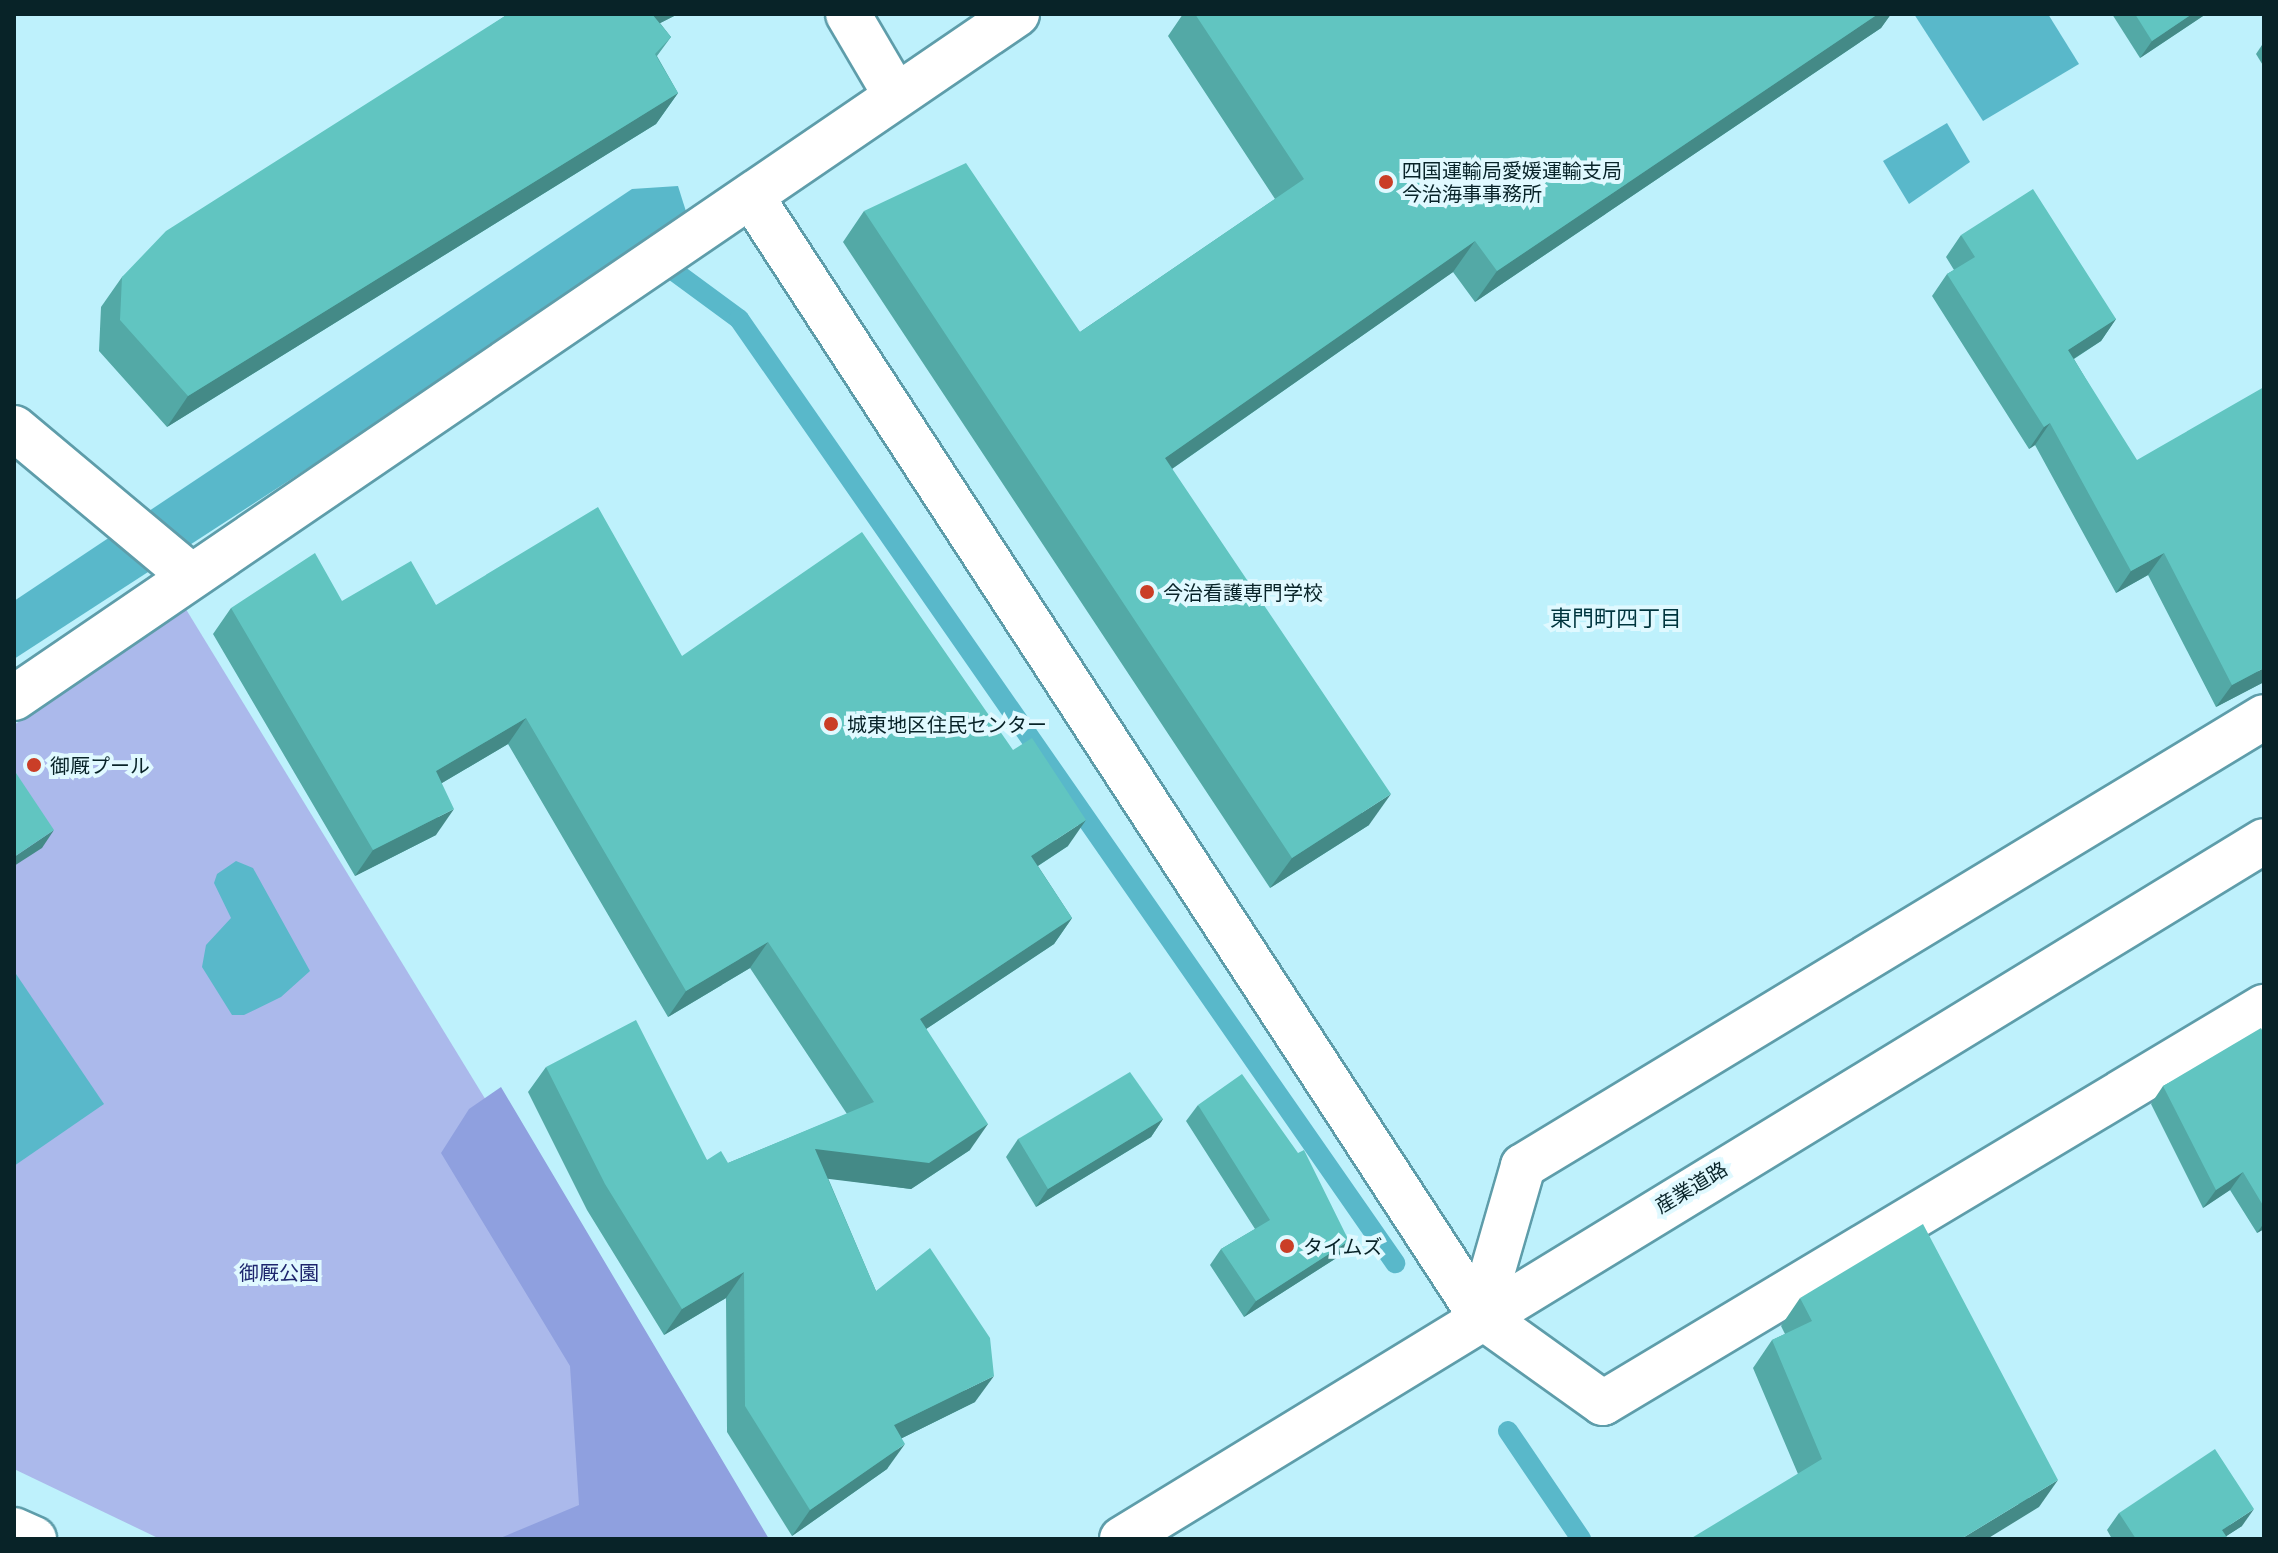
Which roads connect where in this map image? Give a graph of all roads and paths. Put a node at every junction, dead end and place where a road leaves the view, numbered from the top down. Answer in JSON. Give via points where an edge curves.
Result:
{"nodes":[{"id":1,"x":848,"y":14,"type":"edge"},
{"id":2,"x":1017,"y":14,"type":"edge"},
{"id":3,"x":895,"y":94,"type":"junction"},
{"id":4,"x":753,"y":199,"type":"junction"},
{"id":5,"x":14,"y":428,"type":"edge"},
{"id":6,"x":191,"y":576,"type":"junction"},
{"id":7,"x":14,"y":698,"type":"edge"},
{"id":8,"x":2264,"y":717,"type":"edge"},
{"id":9,"x":2264,"y":841,"type":"edge"},
{"id":10,"x":2264,"y":1007,"type":"edge"},
{"id":11,"x":1480,"y":1315,"type":"junction"},
{"id":12,"x":14,"y":1530,"type":"edge"},
{"id":13,"x":34,"y":1539,"type":"edge"},
{"id":14,"x":1122,"y":1539,"type":"edge"}],
"edges":[{"from":1,"to":3,"type":"street"},
{"from":2,"to":3,"type":"street"},
{"from":3,"to":4,"type":"street"},
{"from":4,"to":6,"type":"street"},
{"from":4,"to":11,"type":"street"},
{"from":5,"to":6,"type":"street"},
{"from":6,"to":7,"type":"street"},
{"from":8,"to":11,"type":"street","via":[[1523,1166]]},
{"from":9,"to":11,"type":"street","name":"産業道路"},
{"from":10,"to":11,"type":"street","via":[[1603,1403]]},
{"from":11,"to":14,"type":"street","name":"産業道路"},
{"from":12,"to":13,"type":"street"}]}
